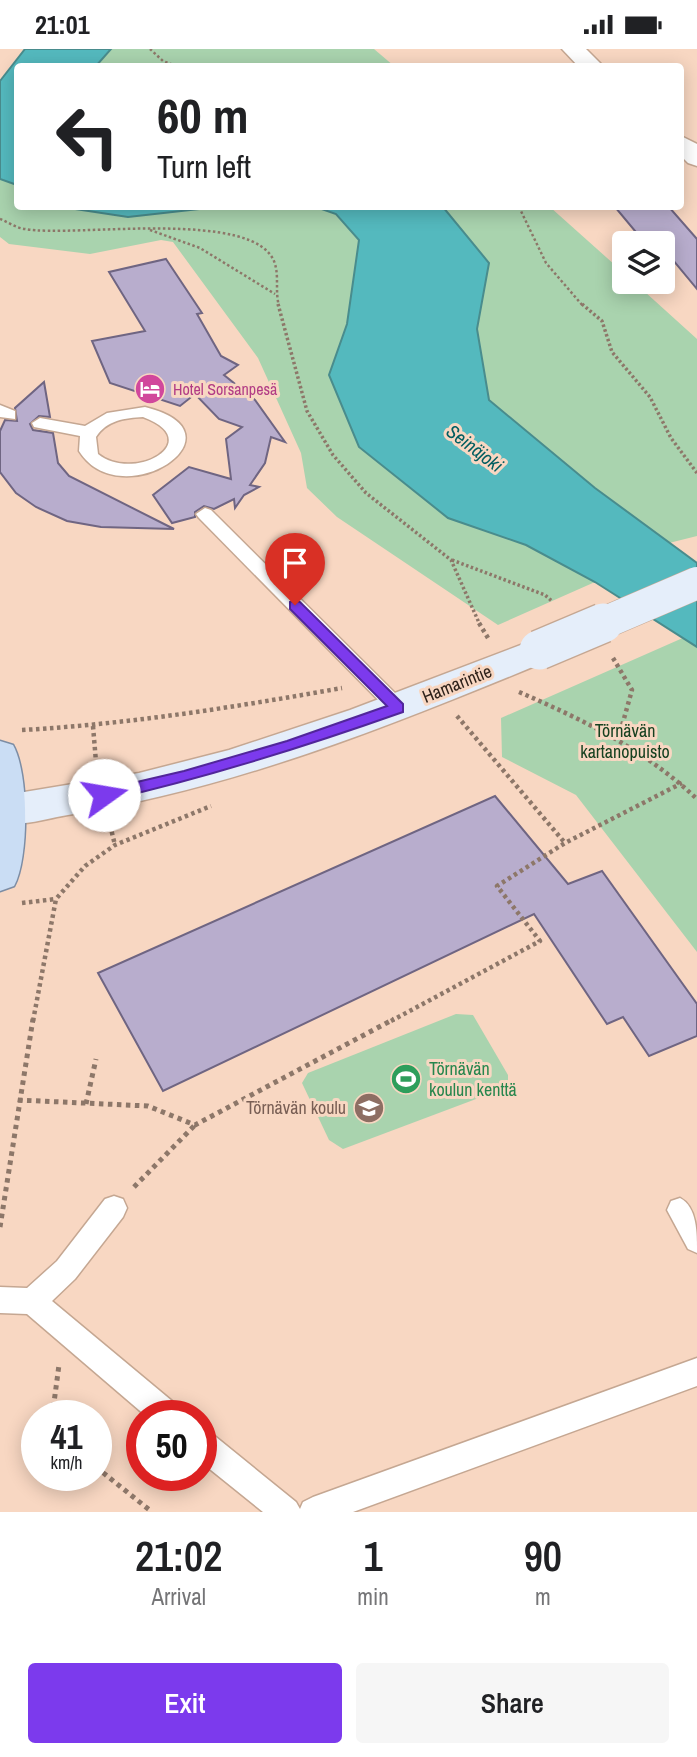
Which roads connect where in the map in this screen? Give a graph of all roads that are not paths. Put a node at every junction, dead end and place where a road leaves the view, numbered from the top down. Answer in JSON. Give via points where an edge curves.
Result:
{"nodes":[{"id":1,"x":573,"y":49,"type":"edge"},
{"id":2,"x":589,"y":63,"type":"edge"},
{"id":3,"x":40,"y":423,"type":"dead end"},
{"id":4,"x":88,"y":432,"type":"junction"},
{"id":5,"x":157,"y":466,"type":"junction"},
{"id":6,"x":169,"y":481,"type":"dead end"},
{"id":7,"x":205,"y":514,"type":"dead end"},
{"id":8,"x":697,"y":583,"type":"edge"},
{"id":9,"x":398,"y":708,"type":"junction"},
{"id":10,"x":6,"y":743,"type":"edge"},
{"id":11,"x":5,"y":809,"type":"junction"},
{"id":12,"x":6,"y":889,"type":"edge"},
{"id":13,"x":114,"y":1207,"type":"road end"},
{"id":14,"x":680,"y":1210,"type":"dead end"},
{"id":15,"x":697,"y":1240,"type":"edge"},
{"id":16,"x":0,"y":1300,"type":"edge"},
{"id":17,"x":32,"y":1301,"type":"junction"},
{"id":18,"x":697,"y":1373,"type":"edge"},
{"id":19,"x":148,"y":1400,"type":"edge"},
{"id":20,"x":217,"y":1456,"type":"edge"},
{"id":21,"x":286,"y":1512,"type":"edge"},
{"id":22,"x":313,"y":1512,"type":"edge"}],
"edges":[{"from":1,"to":2,"type":"street"},
{"from":3,"to":4,"type":"lane"},
{"from":4,"to":5,"type":"lane","via":[[86,454],[97,464],[124,471]]},
{"from":4,"to":5,"type":"lane","via":[[97,423],[126,413],[160,416],[175,425],[181,439],[178,449]]},
{"from":5,"to":6,"type":"lane"},
{"from":7,"to":9,"type":"lane"},
{"from":8,"to":9,"type":"main road","name":"Hamarintie","bridge":true},
{"from":9,"to":11,"type":"main road","name":"Hamarintie","via":[[184,777],[104,795]]},
{"from":10,"to":11,"type":"main road"},
{"from":11,"to":12,"type":"main road"},
{"from":13,"to":17,"type":"lane","via":[[66,1270]]},
{"from":14,"to":15,"type":"lane"},
{"from":16,"to":17,"type":"lane"},
{"from":17,"to":19,"type":"lane"},
{"from":18,"to":22,"type":"lane"},
{"from":20,"to":21,"type":"lane"}]}
